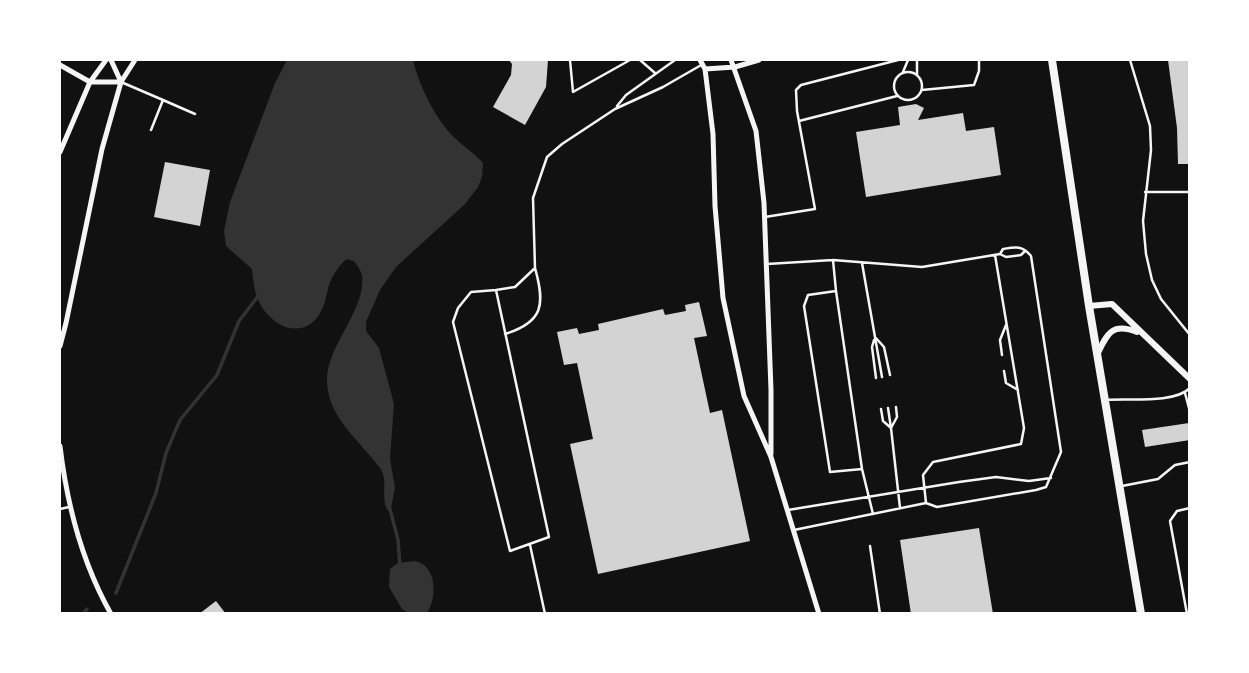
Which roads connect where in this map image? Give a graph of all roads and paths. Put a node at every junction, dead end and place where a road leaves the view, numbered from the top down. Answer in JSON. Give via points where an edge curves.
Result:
{"nodes":[{"id":1,"x":108,"y":60,"type":"edge"},
{"id":2,"x":135,"y":60,"type":"edge"},
{"id":3,"x":570,"y":60,"type":"edge"},
{"id":4,"x":630,"y":60,"type":"edge"},
{"id":5,"x":640,"y":60,"type":"edge"},
{"id":6,"x":675,"y":60,"type":"edge"},
{"id":7,"x":731,"y":60,"type":"edge"},
{"id":8,"x":760,"y":60,"type":"edge"},
{"id":9,"x":898,"y":60,"type":"edge"},
{"id":10,"x":908,"y":60,"type":"edge"},
{"id":11,"x":917,"y":60,"type":"edge"},
{"id":12,"x":979,"y":60,"type":"edge"},
{"id":13,"x":1052,"y":60,"type":"edge"},
{"id":14,"x":1130,"y":60,"type":"edge"},
{"id":15,"x":703,"y":64,"type":"edge"},
{"id":16,"x":60,"y":65,"type":"edge"},
{"id":17,"x":735,"y":67,"type":"junction"},
{"id":18,"x":904,"y":72,"type":"junction"},
{"id":19,"x":655,"y":73,"type":"junction"},
{"id":20,"x":917,"y":75,"type":"junction"},
{"id":21,"x":90,"y":82,"type":"junction"},
{"id":22,"x":121,"y":82,"type":"junction"},
{"id":23,"x":922,"y":90,"type":"junction"},
{"id":24,"x":897,"y":96,"type":"junction"},
{"id":25,"x":163,"y":100,"type":"junction"},
{"id":26,"x":615,"y":109,"type":"junction"},
{"id":27,"x":195,"y":114,"type":"dead end"},
{"id":28,"x":799,"y":121,"type":"junction"},
{"id":29,"x":151,"y":130,"type":"dead end"},
{"id":30,"x":60,"y":152,"type":"edge"},
{"id":31,"x":1145,"y":192,"type":"junction"},
{"id":32,"x":1189,"y":192,"type":"edge"},
{"id":33,"x":765,"y":217,"type":"junction"},
{"id":34,"x":1026,"y":250,"type":"junction"},
{"id":35,"x":1000,"y":254,"type":"junction"},
{"id":36,"x":995,"y":255,"type":"junction"},
{"id":37,"x":833,"y":260,"type":"junction"},
{"id":38,"x":862,"y":263,"type":"junction"},
{"id":39,"x":767,"y":264,"type":"junction"},
{"id":40,"x":535,"y":268,"type":"junction"},
{"id":41,"x":496,"y":290,"type":"junction"},
{"id":42,"x":836,"y":291,"type":"junction"},
{"id":43,"x":1089,"y":306,"type":"junction"},
{"id":44,"x":1007,"y":322,"type":"junction"},
{"id":45,"x":505,"y":334,"type":"junction"},
{"id":46,"x":1142,"y":334,"type":"junction"},
{"id":47,"x":1189,"y":335,"type":"edge"},
{"id":48,"x":875,"y":337,"type":"junction"},
{"id":49,"x":60,"y":346,"type":"edge"},
{"id":50,"x":1098,"y":353,"type":"junction"},
{"id":51,"x":1002,"y":355,"type":"dead end"},
{"id":52,"x":1004,"y":371,"type":"dead end"},
{"id":53,"x":890,"y":376,"type":"dead end"},
{"id":54,"x":882,"y":377,"type":"dead end"},
{"id":55,"x":876,"y":378,"type":"dead end"},
{"id":56,"x":1189,"y":379,"type":"edge"},
{"id":57,"x":1189,"y":388,"type":"edge"},
{"id":58,"x":1018,"y":390,"type":"junction"},
{"id":59,"x":1185,"y":393,"type":"junction"},
{"id":60,"x":1106,"y":400,"type":"junction"},
{"id":61,"x":896,"y":407,"type":"dead end"},
{"id":62,"x":888,"y":408,"type":"dead end"},
{"id":63,"x":881,"y":410,"type":"dead end"},
{"id":64,"x":1189,"y":412,"type":"edge"},
{"id":65,"x":891,"y":428,"type":"junction"},
{"id":66,"x":60,"y":446,"type":"edge"},
{"id":67,"x":771,"y":457,"type":"junction"},
{"id":68,"x":1189,"y":461,"type":"edge"},
{"id":69,"x":862,"y":469,"type":"junction"},
{"id":70,"x":1051,"y":478,"type":"junction"},
{"id":71,"x":1120,"y":486,"type":"junction"},
{"id":72,"x":925,"y":487,"type":"junction"},
{"id":73,"x":897,"y":492,"type":"junction"},
{"id":74,"x":870,"y":496,"type":"junction"},
{"id":75,"x":926,"y":503,"type":"junction"},
{"id":76,"x":69,"y":507,"type":"junction"},
{"id":77,"x":900,"y":508,"type":"junction"},
{"id":78,"x":1189,"y":508,"type":"edge"},
{"id":79,"x":60,"y":509,"type":"edge"},
{"id":80,"x":788,"y":510,"type":"junction"},
{"id":81,"x":873,"y":514,"type":"junction"},
{"id":82,"x":794,"y":530,"type":"junction"},
{"id":83,"x":530,"y":544,"type":"junction"},
{"id":84,"x":870,"y":546,"type":"dead end"},
{"id":85,"x":111,"y":614,"type":"edge"},
{"id":86,"x":545,"y":614,"type":"edge"},
{"id":87,"x":820,"y":614,"type":"edge"},
{"id":88,"x":880,"y":614,"type":"edge"},
{"id":89,"x":1141,"y":614,"type":"edge"},
{"id":90,"x":1187,"y":614,"type":"edge"}],
"edges":[{"from":1,"to":21,"type":"street"},
{"from":1,"to":22,"type":"street"},
{"from":2,"to":22,"type":"street"},
{"from":3,"to":4,"type":"lane","via":[[573,92]]},
{"from":5,"to":19,"type":"lane"},
{"from":6,"to":19,"type":"lane"},
{"from":7,"to":17,"type":"street"},
{"from":8,"to":17,"type":"street"},
{"from":9,"to":28,"type":"lane","via":[[801,85],[796,90]]},
{"from":10,"to":18,"type":"lane"},
{"from":11,"to":20,"type":"lane"},
{"from":12,"to":23,"type":"lane","via":[[974,85]]},
{"from":13,"to":43,"type":"main road"},
{"from":14,"to":31,"type":"lane","via":[[1150,126]]},
{"from":15,"to":17,"type":"street"},
{"from":15,"to":26,"type":"lane"},
{"from":15,"to":67,"type":"street","via":[[713,134],[723,298],[744,396]]},
{"from":16,"to":21,"type":"street"},
{"from":17,"to":33,"type":"street","via":[[756,131]]},
{"from":18,"to":20,"type":"lane"},
{"from":18,"to":24,"type":"lane","via":[[894,82]]},
{"from":19,"to":26,"type":"lane"},
{"from":20,"to":23,"type":"lane"},
{"from":21,"to":22,"type":"street"},
{"from":21,"to":30,"type":"street"},
{"from":22,"to":25,"type":"lane"},
{"from":22,"to":49,"type":"street"},
{"from":23,"to":24,"type":"lane","via":[[909,100]]},
{"from":24,"to":28,"type":"lane"},
{"from":25,"to":27,"type":"lane"},
{"from":25,"to":29,"type":"lane"},
{"from":26,"to":40,"type":"lane","via":[[547,157],[533,198]]},
{"from":28,"to":33,"type":"lane","via":[[815,209]]},
{"from":31,"to":32,"type":"lane"},
{"from":31,"to":47,"type":"lane","via":[[1143,220],[1152,280]]},
{"from":33,"to":39,"type":"street"},
{"from":34,"to":35,"type":"lane","via":[[1021,255]]},
{"from":34,"to":35,"type":"lane","via":[[1018,246]]},
{"from":34,"to":70,"type":"lane","via":[[1031,256],[1061,452]]},
{"from":35,"to":36,"type":"lane"},
{"from":36,"to":38,"type":"lane","via":[[922,267]]},
{"from":36,"to":44,"type":"lane"},
{"from":37,"to":38,"type":"lane"},
{"from":37,"to":39,"type":"lane"},
{"from":37,"to":42,"type":"lane"},
{"from":38,"to":48,"type":"lane"},
{"from":39,"to":67,"type":"street"},
{"from":40,"to":41,"type":"lane","via":[[515,287]]},
{"from":40,"to":45,"type":"lane","via":[[541,306],[533,320]]},
{"from":41,"to":45,"type":"lane"},
{"from":41,"to":83,"type":"lane","via":[[471,292],[453,322],[510,551]]},
{"from":42,"to":69,"type":"lane"},
{"from":42,"to":69,"type":"lane","via":[[808,295],[804,306],[830,472]]},
{"from":43,"to":46,"type":"street","via":[[1112,304]]},
{"from":43,"to":50,"type":"main road"},
{"from":44,"to":51,"type":"lane","via":[[1000,340]]},
{"from":44,"to":58,"type":"lane"},
{"from":45,"to":83,"type":"lane","via":[[549,537]]},
{"from":46,"to":50,"type":"street","via":[[1113,330]]},
{"from":46,"to":56,"type":"street"},
{"from":48,"to":53,"type":"lane","via":[[884,347]]},
{"from":48,"to":54,"type":"lane"},
{"from":48,"to":55,"type":"lane"},
{"from":50,"to":60,"type":"main road"},
{"from":52,"to":58,"type":"lane","via":[[1006,383]]},
{"from":57,"to":59,"type":"lane"},
{"from":58,"to":72,"type":"lane","via":[[1024,428],[1021,444],[933,463],[923,475]]},
{"from":59,"to":60,"type":"lane","via":[[1154,400]]},
{"from":59,"to":64,"type":"lane"},
{"from":60,"to":71,"type":"main road"},
{"from":61,"to":65,"type":"lane","via":[[898,417]]},
{"from":62,"to":65,"type":"lane"},
{"from":63,"to":65,"type":"lane","via":[[883,421]]},
{"from":65,"to":73,"type":"lane"},
{"from":66,"to":76,"type":"street"},
{"from":67,"to":80,"type":"street"},
{"from":68,"to":71,"type":"lane","via":[[1175,465],[1158,479]]},
{"from":69,"to":74,"type":"lane"},
{"from":70,"to":72,"type":"lane","via":[[996,477]]},
{"from":70,"to":75,"type":"lane","via":[[1046,487],[1035,490],[937,507]]},
{"from":71,"to":89,"type":"main road"},
{"from":72,"to":73,"type":"lane"},
{"from":72,"to":75,"type":"lane"},
{"from":73,"to":74,"type":"lane"},
{"from":73,"to":77,"type":"lane"},
{"from":74,"to":80,"type":"lane"},
{"from":74,"to":81,"type":"lane"},
{"from":75,"to":77,"type":"lane"},
{"from":76,"to":79,"type":"lane"},
{"from":76,"to":85,"type":"street","via":[[85,559]]},
{"from":77,"to":81,"type":"lane"},
{"from":78,"to":90,"type":"lane","via":[[1177,510],[1170,521]]},
{"from":80,"to":82,"type":"street"},
{"from":81,"to":82,"type":"lane"},
{"from":82,"to":87,"type":"street"},
{"from":83,"to":86,"type":"lane"},
{"from":84,"to":88,"type":"lane"}]}
